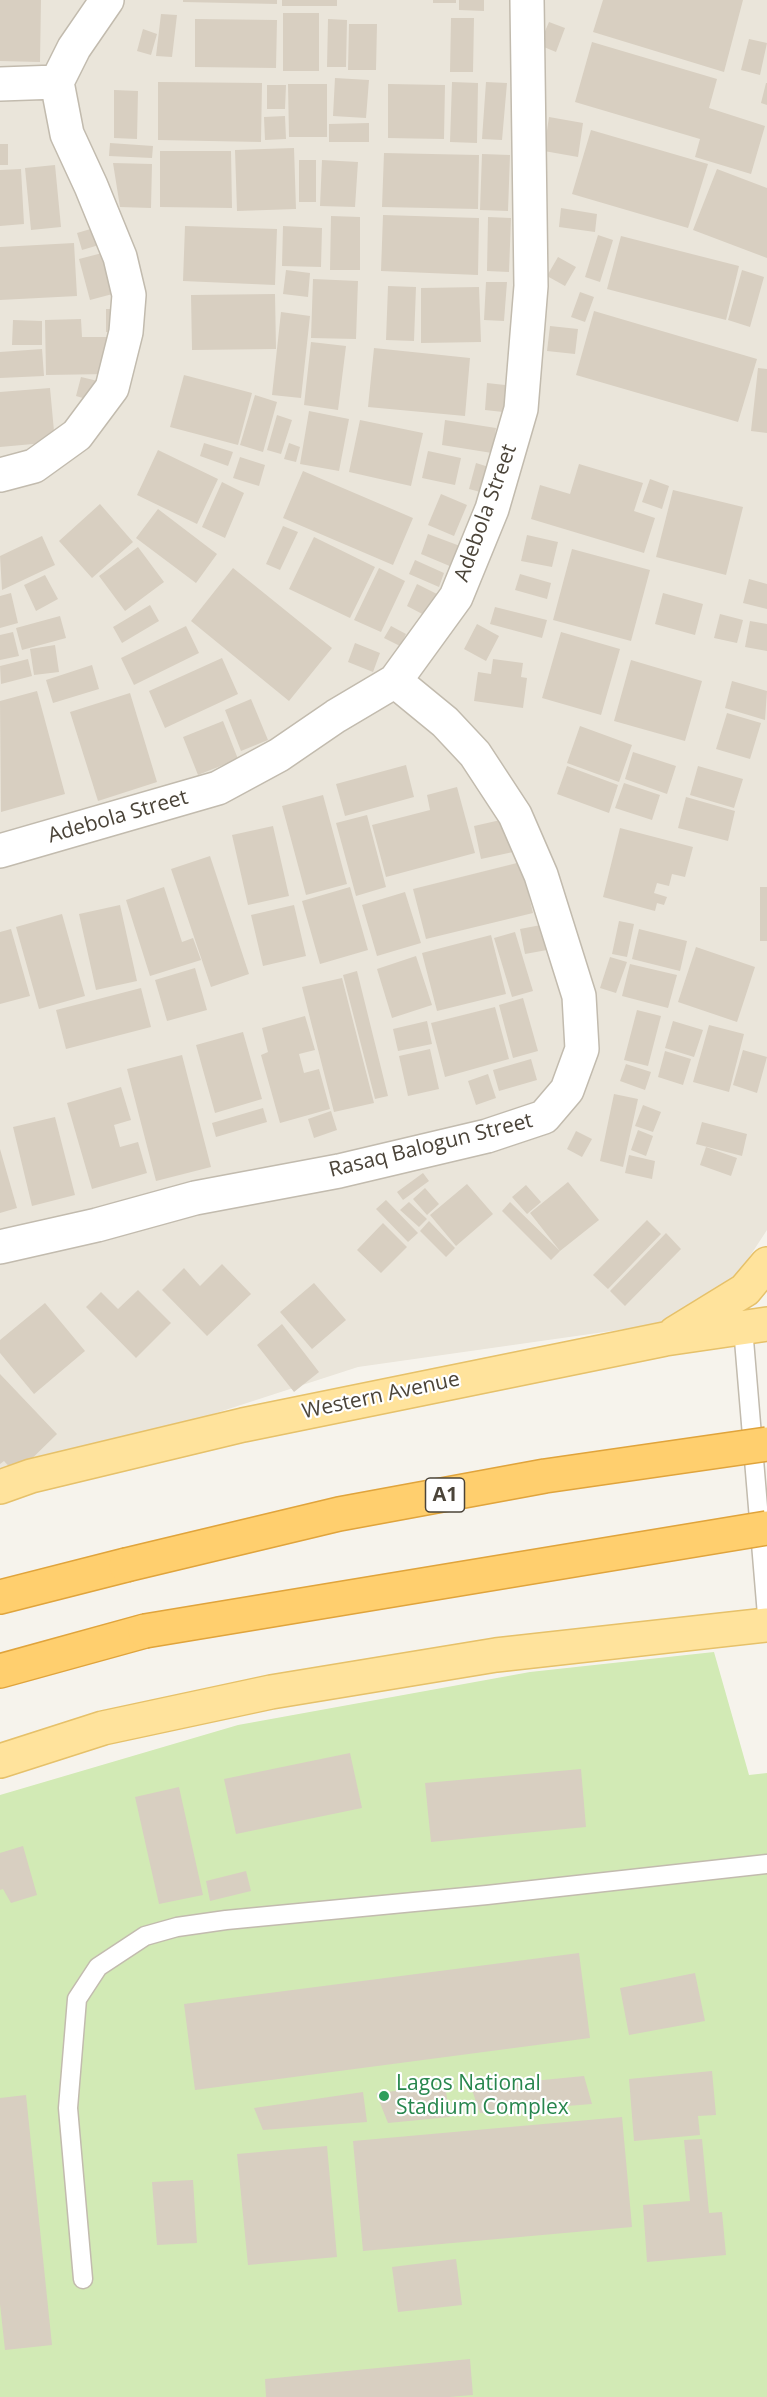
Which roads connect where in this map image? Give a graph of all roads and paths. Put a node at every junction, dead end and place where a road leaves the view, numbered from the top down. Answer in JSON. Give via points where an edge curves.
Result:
{"nodes":[{"id":1,"x":107,"y":0,"type":"edge"},
{"id":2,"x":527,"y":0,"type":"edge"},
{"id":3,"x":57,"y":82,"type":"junction"},
{"id":4,"x":0,"y":84,"type":"edge"},
{"id":5,"x":0,"y":475,"type":"edge"},
{"id":6,"x":394,"y":681,"type":"junction"},
{"id":7,"x":0,"y":851,"type":"edge"},
{"id":8,"x":0,"y":1247,"type":"edge"},
{"id":9,"x":767,"y":1264,"type":"edge"},
{"id":10,"x":755,"y":1326,"type":"edge"},
{"id":11,"x":665,"y":1339,"type":"junction"},
{"id":12,"x":767,"y":1444,"type":"edge"},
{"id":13,"x":0,"y":1487,"type":"edge"},
{"id":14,"x":767,"y":1528,"type":"edge"},
{"id":15,"x":0,"y":1597,"type":"edge"},
{"id":16,"x":767,"y":1615,"type":"edge"},
{"id":17,"x":767,"y":1625,"type":"edge"},
{"id":18,"x":0,"y":1671,"type":"edge"},
{"id":19,"x":0,"y":1761,"type":"edge"},
{"id":20,"x":767,"y":1864,"type":"edge"},
{"id":21,"x":83,"y":2279,"type":"dead end"}],
"edges":[{"from":1,"to":3,"type":"street","via":[[74,48]]},
{"from":2,"to":6,"type":"street","name":"Adebola Street","via":[[531,286],[521,409],[492,509],[456,597]]},
{"from":3,"to":4,"type":"street"},
{"from":3,"to":5,"type":"street","via":[[67,134],[120,257],[129,295],[126,332],[112,388],[77,435],[34,466]]},
{"from":6,"to":7,"type":"street","name":"Adebola Street","via":[[279,755],[218,788]]},
{"from":6,"to":8,"type":"street","name":"Rasaq Balogun Street","via":[[445,722],[476,754],[515,815],[541,875],[579,996],[582,1049],[567,1089],[544,1117],[487,1136],[339,1171],[195,1198]]},
{"from":9,"to":11,"type":"main road","via":[[745,1290]]},
{"from":10,"to":11,"type":"main road","name":"Western Avenue"},
{"from":10,"to":16,"type":"lane"},
{"from":11,"to":13,"type":"main road","name":"Western Avenue","via":[[243,1425]]},
{"from":12,"to":15,"type":"highway","number":"A1","bridge":true,"via":[[545,1476],[339,1514]]},
{"from":14,"to":18,"type":"highway","bridge":true,"via":[[145,1631]]},
{"from":17,"to":19,"type":"main road","via":[[496,1655],[272,1692],[103,1728]]},
{"from":20,"to":21,"type":"lane","via":[[226,1920],[145,1936],[98,1967],[77,1999],[68,2108]]}]}
